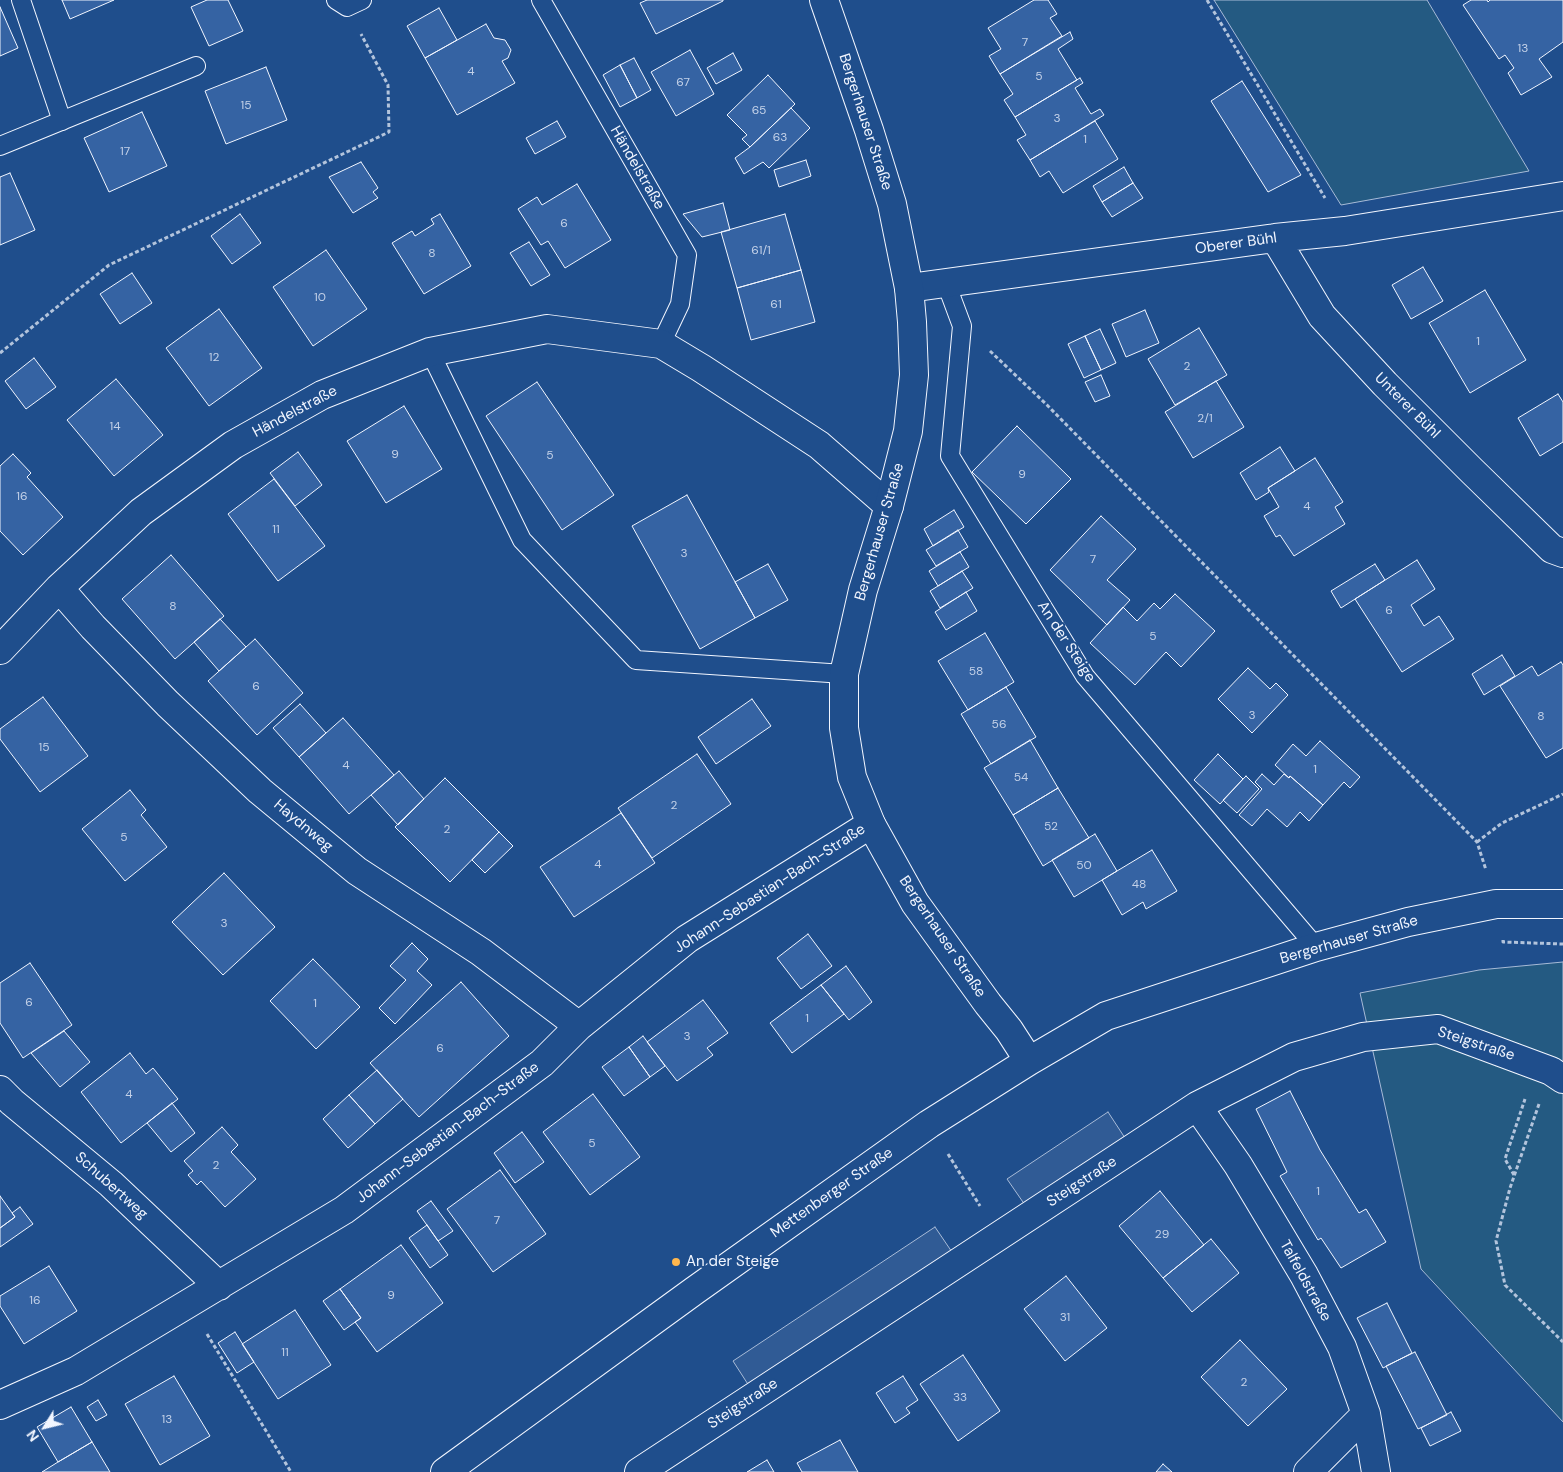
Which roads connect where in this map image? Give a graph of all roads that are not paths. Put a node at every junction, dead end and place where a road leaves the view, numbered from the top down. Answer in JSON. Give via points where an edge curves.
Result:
{"nodes":[{"id":1,"x":21,"y":0,"type":"edge"},
{"id":2,"x":541,"y":0,"type":"edge"},
{"id":3,"x":824,"y":0,"type":"edge"},
{"id":4,"x":196,"y":66,"type":"dead end"},
{"id":5,"x":62,"y":121,"type":"junction"},
{"id":6,"x":0,"y":146,"type":"edge"},
{"id":7,"x":1563,"y":196,"type":"edge"},
{"id":8,"x":1275,"y":238,"type":"junction"},
{"id":9,"x":946,"y":283,"type":"junction"},
{"id":10,"x":909,"y":288,"type":"junction"},
{"id":11,"x":662,"y":344,"type":"junction"},
{"id":12,"x":430,"y":352,"type":"junction"},
{"id":13,"x":889,"y":506,"type":"junction"},
{"id":14,"x":1563,"y":553,"type":"edge"},
{"id":15,"x":59,"y":588,"type":"junction"},
{"id":16,"x":0,"y":650,"type":"edge"},
{"id":17,"x":844,"y":674,"type":"junction"},
{"id":18,"x":871,"y":824,"type":"junction"},
{"id":19,"x":1563,"y":904,"type":"edge"},
{"id":20,"x":1316,"y":947,"type":"junction"},
{"id":21,"x":579,"y":1026,"type":"junction"},
{"id":22,"x":1029,"y":1061,"type":"junction"},
{"id":23,"x":1550,"y":1072,"type":"edge"},
{"id":24,"x":0,"y":1090,"type":"edge"},
{"id":25,"x":1197,"y":1106,"type":"junction"},
{"id":26,"x":219,"y":1286,"type":"junction"},
{"id":27,"x":0,"y":1405,"type":"edge"},
{"id":28,"x":1366,"y":1414,"type":"junction"},
{"id":29,"x":445,"y":1472,"type":"edge"},
{"id":30,"x":639,"y":1472,"type":"edge"},
{"id":31,"x":1308,"y":1472,"type":"edge"},
{"id":32,"x":1376,"y":1472,"type":"edge"}],
"edges":[{"from":1,"to":5,"type":"lane"},
{"from":2,"to":11,"type":"lane","name":"Händelstraße","via":[[687,255],[680,304]]},
{"from":3,"to":10,"type":"street","name":"Bergerhauser Straße","via":[[892,204]]},
{"from":4,"to":5,"type":"lane"},
{"from":5,"to":6,"type":"lane"},
{"from":7,"to":8,"type":"street","name":"Oberer Bühl","via":[[1344,231]]},
{"from":8,"to":9,"type":"street","name":"Oberer Bühl"},
{"from":8,"to":14,"type":"street","name":"Unterer Bühl","via":[[1322,316],[1340,336],[1384,384],[1552,549]]},
{"from":9,"to":10,"type":"street","name":"Oberer Bühl"},
{"from":9,"to":20,"type":"lane","name":"An der Steige","via":[[962,326],[950,456],[1085,676]]},
{"from":10,"to":13,"type":"street","name":"Bergerhauser Straße","via":[[914,375],[908,431]]},
{"from":11,"to":12,"type":"street","name":"Händelstraße","via":[[547,329]]},
{"from":11,"to":13,"type":"street","name":"Händelstraße","via":[[819,445]]},
{"from":12,"to":15,"type":"street","name":"Händelstraße","via":[[322,395],[233,445],[140,512]]},
{"from":12,"to":17,"type":"lane","via":[[522,540],[636,660]]},
{"from":13,"to":17,"type":"street","name":"Bergerhauser Straße","via":[[863,590]]},
{"from":15,"to":16,"type":"street","name":"Händelstraße"},
{"from":15,"to":21,"type":"street","name":"Haydnweg","via":[[168,704],[268,798],[357,871],[481,952]]},
{"from":17,"to":18,"type":"street","name":"Bergerhauser Straße","via":[[844,728],[852,777]]},
{"from":18,"to":21,"type":"street","name":"Johann-Sebastian-Bach-Straße","via":[[687,938]]},
{"from":18,"to":22,"type":"street","name":"Bergerhauser Straße","via":[[915,903]]},
{"from":19,"to":20,"type":"street","name":"Bergerhauser Straße","via":[[1496,904],[1408,922]]},
{"from":20,"to":22,"type":"street","name":"Bergerhauser Straße","via":[[1106,1016]]},
{"from":21,"to":26,"type":"street","name":"Johann-Sebastian-Bach-Straße","via":[[542,1063],[344,1210]]},
{"from":22,"to":29,"type":"street","name":"Mettenberger Straße","via":[[929,1124]]},
{"from":23,"to":25,"type":"street","name":"Steigstraße","via":[[1438,1029],[1363,1037],[1294,1057]]},
{"from":24,"to":26,"type":"street","name":"Schubertweg","via":[[111,1184]]},
{"from":25,"to":28,"type":"street","name":"Talfeldstraße","via":[[1238,1165],[1304,1275],[1342,1347]]},
{"from":25,"to":30,"type":"street","name":"Steigstraße"},
{"from":26,"to":27,"type":"street","name":"Johann-Sebastian-Bach-Straße","via":[[76,1371]]},
{"from":28,"to":31,"type":"street"},
{"from":28,"to":32,"type":"street","name":"Talfeldstraße"}]}
